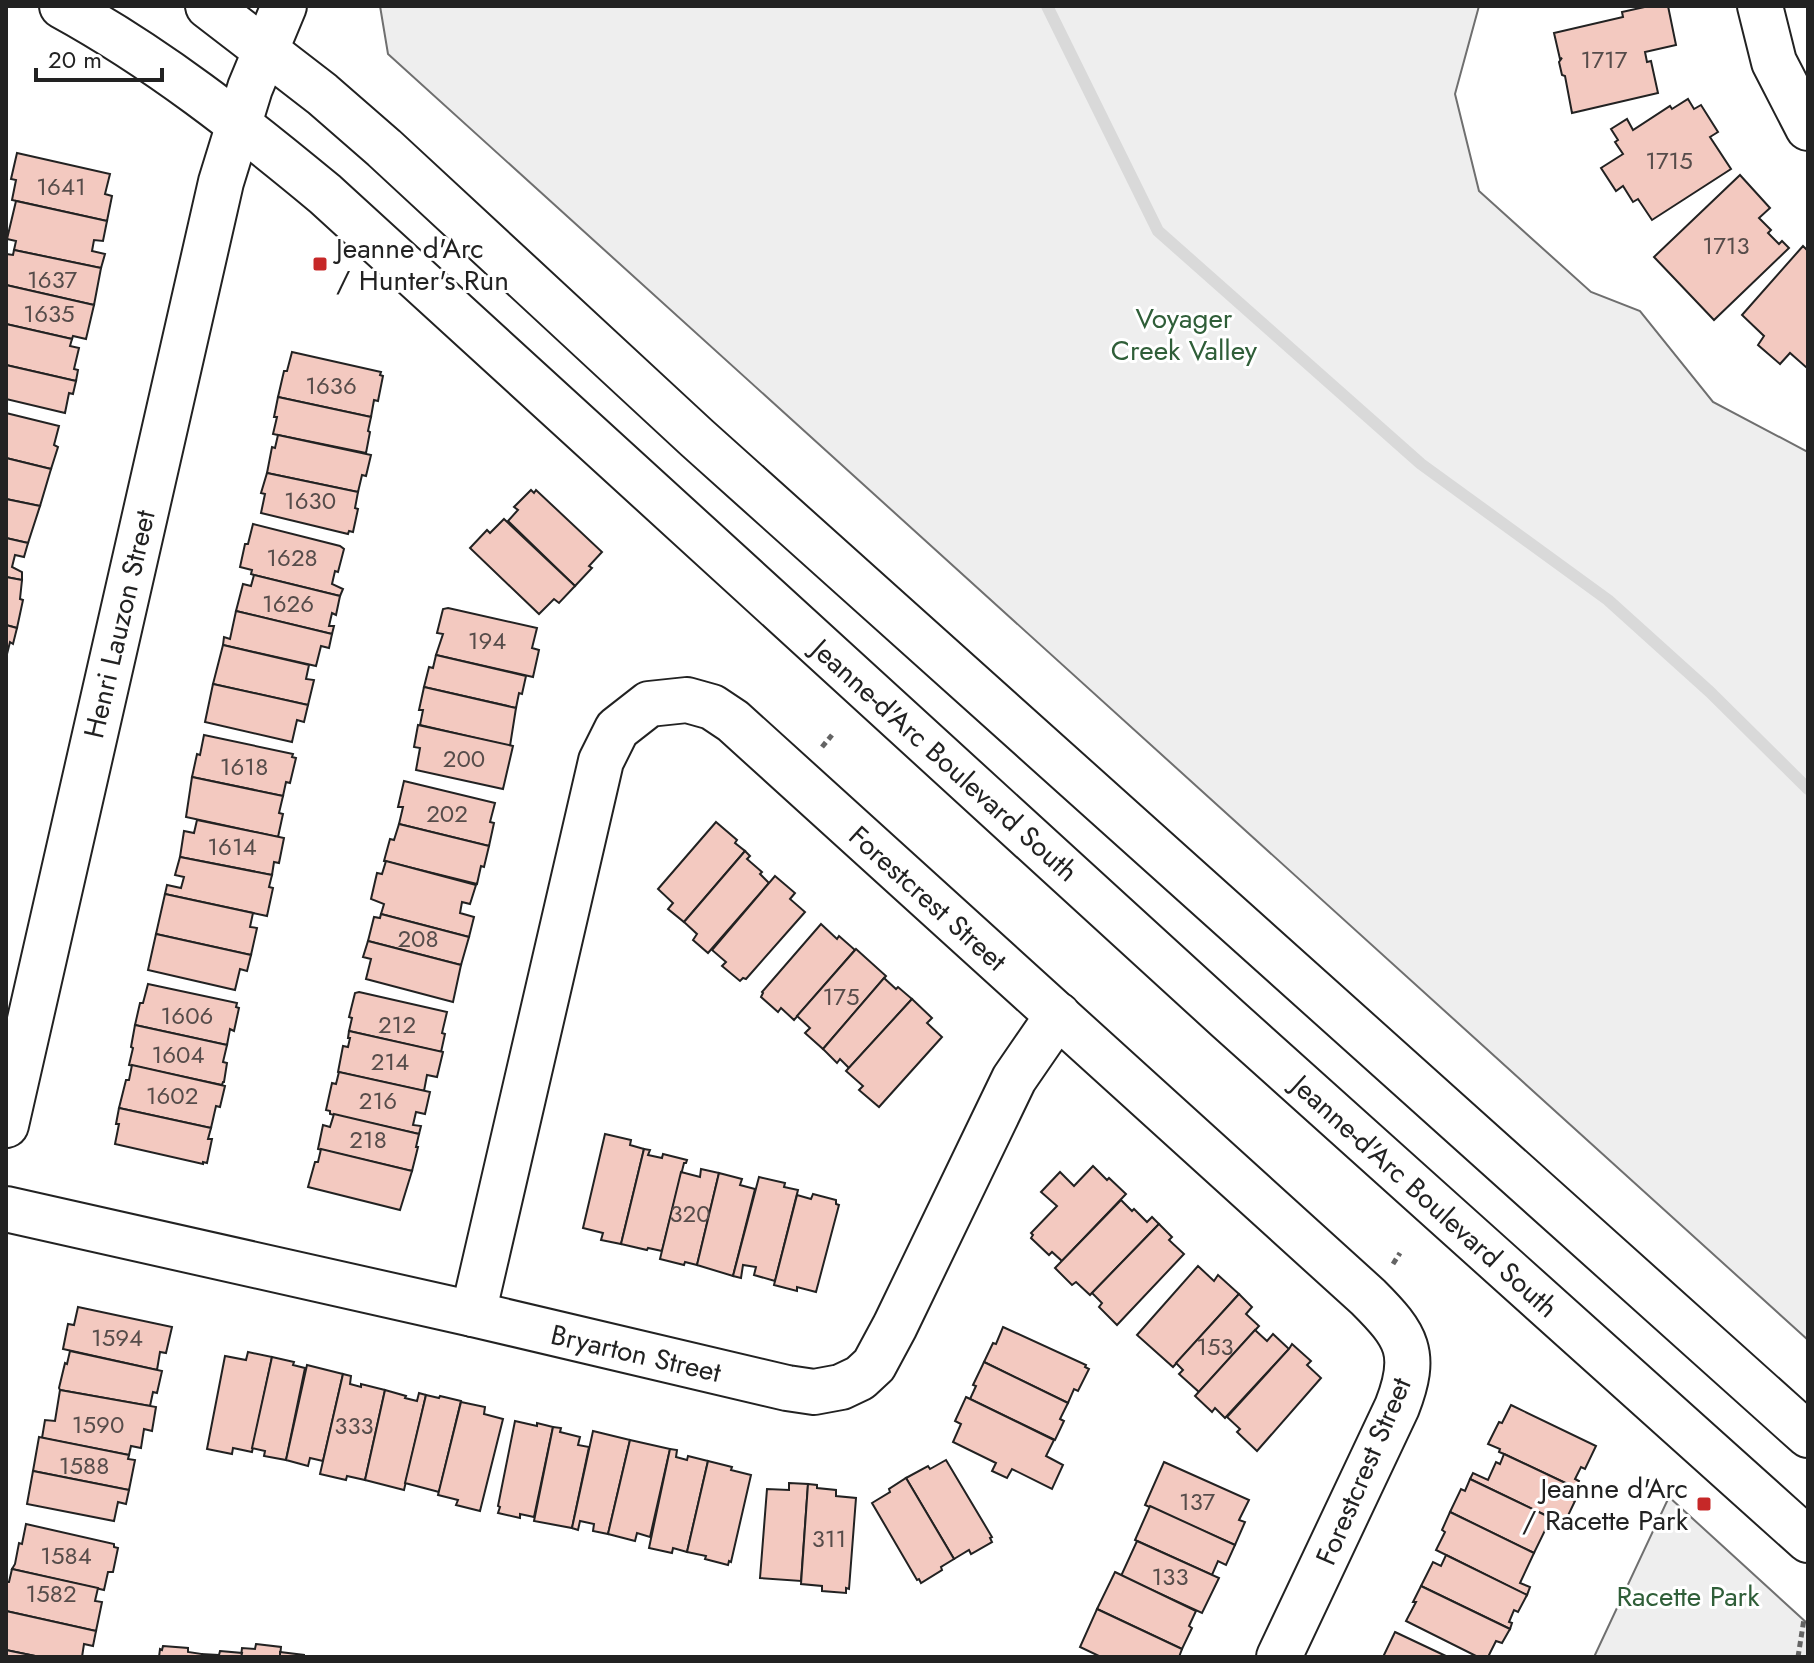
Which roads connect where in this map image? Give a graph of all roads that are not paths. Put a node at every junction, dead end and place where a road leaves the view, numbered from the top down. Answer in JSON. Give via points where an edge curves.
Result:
{"nodes":[{"id":1,"x":62,"y":6,"type":"edge"},
{"id":2,"x":208,"y":6,"type":"edge"},
{"id":3,"x":284,"y":6,"type":"edge"},
{"id":4,"x":1760,"y":6,"type":"edge"},
{"id":5,"x":265,"y":49,"type":"junction"},
{"id":6,"x":237,"y":124,"type":"junction"},
{"id":7,"x":1808,"y":128,"type":"edge"},
{"id":8,"x":18,"y":1012,"type":"edge"},
{"id":9,"x":1058,"y":1015,"type":"junction"},
{"id":10,"x":6,"y":1125,"type":"edge"},
{"id":11,"x":6,"y":1209,"type":"edge"},
{"id":12,"x":473,"y":1314,"type":"junction"},
{"id":13,"x":1808,"y":1435,"type":"edge"},
{"id":14,"x":1808,"y":1540,"type":"edge"},
{"id":15,"x":1279,"y":1657,"type":"edge"}],
"edges":[{"from":1,"to":6,"type":"street","name":"Jeanne-d'Arc Boulevard South","via":[[174,75]]},
{"from":2,"to":5,"type":"street"},
{"from":3,"to":5,"type":"street","name":"Henri Lauzon Street"},
{"from":4,"to":7,"type":"street","via":[[1774,62]]},
{"from":5,"to":6,"type":"street","name":"Henri Lauzon Street"},
{"from":5,"to":13,"type":"street","via":[[384,148],[697,438]]},
{"from":6,"to":8,"type":"street","name":"Henri Lauzon Street"},
{"from":6,"to":14,"type":"street","name":"Jeanne-d'Arc Boulevard South","via":[[325,194]]},
{"from":8,"to":10,"type":"street","name":"Henri Lauzon Street"},
{"from":9,"to":12,"type":"street","name":"Bryarton Street","via":[[1014,1079],[895,1326],[874,1365],[860,1378],[814,1392],[787,1388]]},
{"from":9,"to":12,"type":"street","name":"Forestcrest Street","via":[[733,721],[712,707],[687,700],[649,704],[617,729],[601,761]]},
{"from":9,"to":15,"type":"street","name":"Forestcrest Street","via":[[1368,1297],[1393,1322],[1403,1341],[1409,1361],[1397,1407]]},
{"from":11,"to":12,"type":"street","name":"Bryarton Street"}]}
